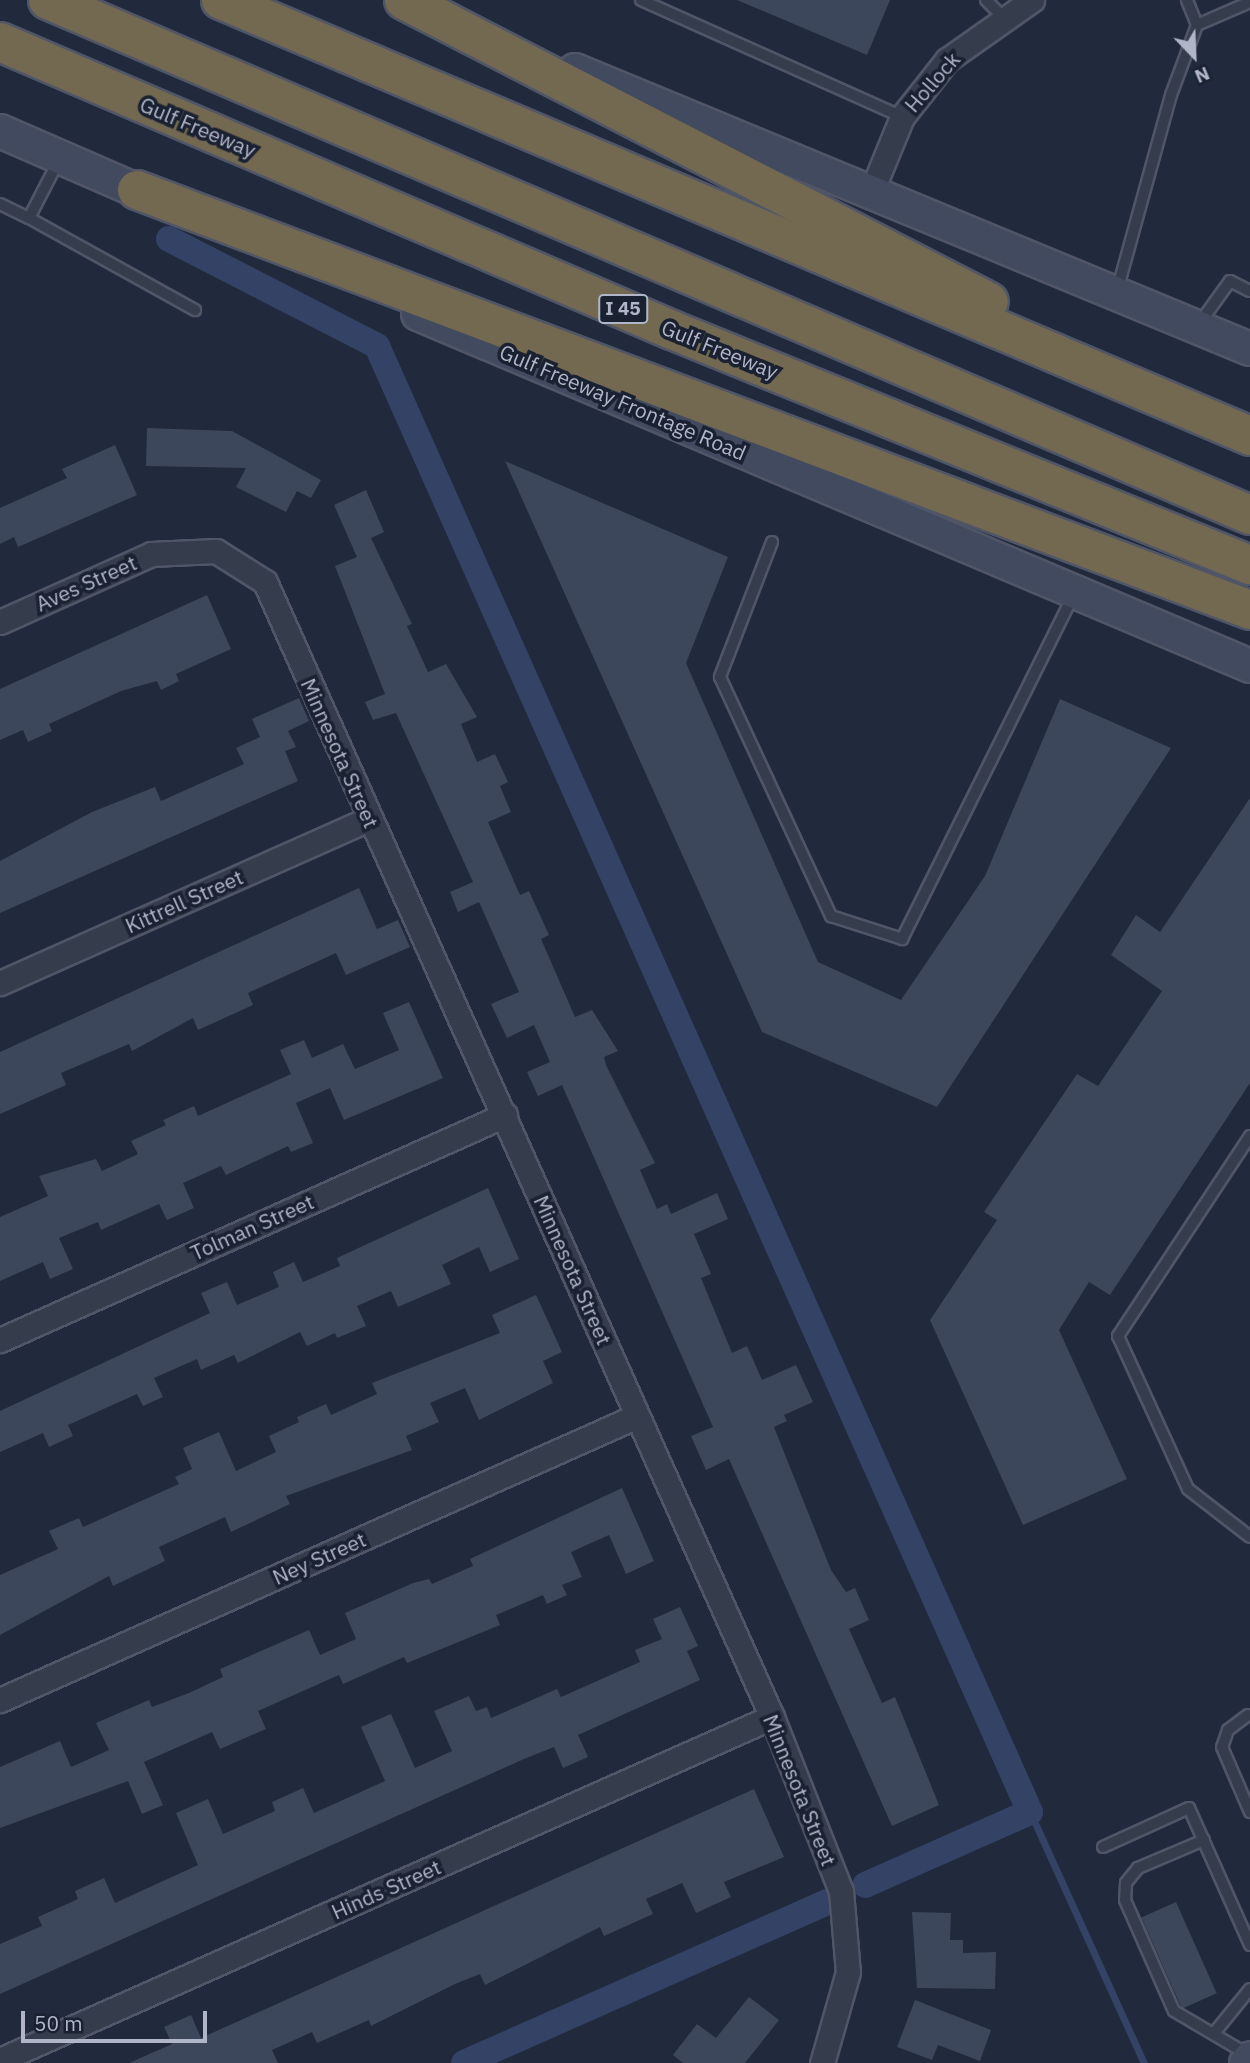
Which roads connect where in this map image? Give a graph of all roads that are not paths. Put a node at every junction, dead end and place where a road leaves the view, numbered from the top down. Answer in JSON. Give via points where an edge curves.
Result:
{"nodes":[{"id":1,"x":48,"y":0,"type":"edge"},
{"id":2,"x":221,"y":0,"type":"edge"},
{"id":3,"x":406,"y":0,"type":"edge"},
{"id":4,"x":641,"y":0,"type":"edge"},
{"id":5,"x":1032,"y":0,"type":"edge"},
{"id":6,"x":1187,"y":0,"type":"edge"},
{"id":7,"x":1250,"y":2,"type":"edge"},
{"id":8,"x":994,"y":8,"type":"edge"},
{"id":9,"x":1198,"y":25,"type":"junction"},
{"id":10,"x":0,"y":42,"type":"edge"},
{"id":11,"x":902,"y":117,"type":"junction"},
{"id":12,"x":0,"y":131,"type":"edge"},
{"id":13,"x":60,"y":157,"type":"junction"},
{"id":14,"x":136,"y":190,"type":"junction"},
{"id":15,"x":870,"y":195,"type":"junction"},
{"id":16,"x":0,"y":204,"type":"edge"},
{"id":17,"x":29,"y":218,"type":"junction"},
{"id":18,"x":1250,"y":291,"type":"edge"},
{"id":19,"x":1117,"y":292,"type":"junction"},
{"id":20,"x":195,"y":310,"type":"dead end"},
{"id":21,"x":1198,"y":327,"type":"junction"},
{"id":22,"x":1250,"y":349,"type":"edge"},
{"id":23,"x":1247,"y":434,"type":"edge"},
{"id":24,"x":1250,"y":515,"type":"edge"},
{"id":25,"x":772,"y":542,"type":"dead end"},
{"id":26,"x":216,"y":551,"type":"joint"},
{"id":27,"x":1250,"y":565,"type":"edge"},
{"id":28,"x":1075,"y":592,"type":"junction"},
{"id":29,"x":1250,"y":610,"type":"edge"},
{"id":30,"x":0,"y":622,"type":"edge"},
{"id":31,"x":1250,"y":666,"type":"edge"},
{"id":32,"x":368,"y":819,"type":"junction"},
{"id":33,"x":0,"y":983,"type":"edge"},
{"id":34,"x":505,"y":1115,"type":"junction"},
{"id":35,"x":1250,"y":1136,"type":"edge"},
{"id":36,"x":0,"y":1339,"type":"edge"},
{"id":37,"x":637,"y":1416,"type":"junction"},
{"id":38,"x":1250,"y":1537,"type":"edge"},
{"id":39,"x":0,"y":1700,"type":"edge"},
{"id":40,"x":1249,"y":1715,"type":"edge"},
{"id":41,"x":772,"y":1717,"type":"junction"},
{"id":42,"x":1250,"y":1812,"type":"edge"},
{"id":43,"x":1203,"y":1840,"type":"junction"},
{"id":44,"x":1103,"y":1847,"type":"dead end"},
{"id":45,"x":1250,"y":1945,"type":"edge"},
{"id":46,"x":1250,"y":1989,"type":"edge"},
{"id":47,"x":1215,"y":2032,"type":"junction"},
{"id":48,"x":1250,"y":2057,"type":"edge"},
{"id":49,"x":0,"y":2060,"type":"edge"},
{"id":50,"x":822,"y":2063,"type":"edge"},
{"id":51,"x":1246,"y":2063,"type":"edge"}],
"edges":[{"from":1,"to":24,"type":"highway","number":"I 45"},
{"from":2,"to":23,"type":"highway"},
{"from":3,"to":15,"type":"main road"},
{"from":3,"to":23,"type":"highway"},
{"from":4,"to":11,"type":"lane"},
{"from":5,"to":8,"type":"street","name":"Hollock"},
{"from":6,"to":9,"type":"lane"},
{"from":7,"to":9,"type":"lane"},
{"from":8,"to":11,"type":"street","name":"Hollock"},
{"from":9,"to":19,"type":"lane","via":[[1171,95]]},
{"from":10,"to":27,"type":"highway","name":"Gulf Freeway","number":"I 45","via":[[672,330]]},
{"from":11,"to":15,"type":"street","name":"Hollock"},
{"from":12,"to":13,"type":"main road","name":"Gulf Freeway Frontage Road"},
{"from":13,"to":14,"type":"main road","name":"Gulf Freeway Frontage Road"},
{"from":13,"to":17,"type":"lane"},
{"from":14,"to":28,"type":"main road","name":"Gulf Freeway Frontage Road","via":[[550,372]]},
{"from":14,"to":29,"type":"highway"},
{"from":15,"to":19,"type":"main road"},
{"from":16,"to":17,"type":"lane"},
{"from":17,"to":20,"type":"lane"},
{"from":18,"to":21,"type":"lane","via":[[1230,281]]},
{"from":19,"to":21,"type":"main road"},
{"from":21,"to":22,"type":"main road"},
{"from":25,"to":28,"type":"lane","via":[[720,677],[831,916],[902,939]]},
{"from":26,"to":30,"type":"street","name":"Aves Street","via":[[151,554]]},
{"from":26,"to":32,"type":"street","name":"Minnesota Street","via":[[265,582]]},
{"from":28,"to":31,"type":"main road","name":"Gulf Freeway Frontage Road"},
{"from":32,"to":33,"type":"street","name":"Kittrell Street"},
{"from":32,"to":34,"type":"street","name":"Minnesota Street"},
{"from":34,"to":36,"type":"street","name":"Tolman Street"},
{"from":34,"to":37,"type":"street","name":"Minnesota Street"},
{"from":35,"to":38,"type":"lane","via":[[1118,1336],[1188,1489]]},
{"from":37,"to":39,"type":"street","name":"Ney Street"},
{"from":37,"to":41,"type":"street","name":"Minnesota Street"},
{"from":40,"to":42,"type":"lane","via":[[1228,1730],[1222,1747]]},
{"from":41,"to":49,"type":"street","name":"Hinds Street"},
{"from":41,"to":50,"type":"street","name":"Minnesota Street","via":[[841,1891],[848,1972]]},
{"from":43,"to":44,"type":"lane","via":[[1189,1808]]},
{"from":43,"to":45,"type":"lane"},
{"from":43,"to":47,"type":"lane","via":[[1138,1868],[1124,1891],[1174,2011],[1191,2026]]},
{"from":46,"to":47,"type":"lane"},
{"from":47,"to":48,"type":"lane"},
{"from":48,"to":51,"type":"main road"}]}
